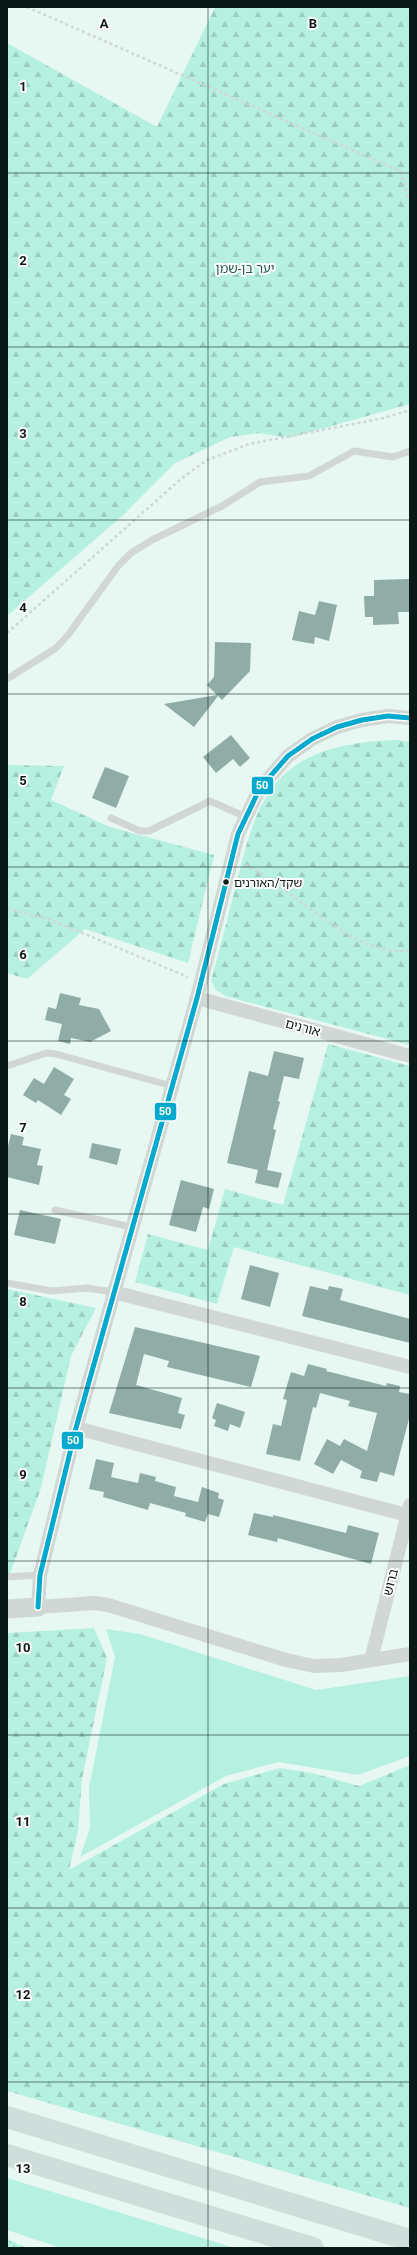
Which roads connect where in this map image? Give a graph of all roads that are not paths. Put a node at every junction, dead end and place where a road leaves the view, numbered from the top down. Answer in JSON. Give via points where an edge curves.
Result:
{"nodes":[{"id":1,"x":410,"y":451,"type":"edge"},
{"id":2,"x":7,"y":679,"type":"edge"},
{"id":3,"x":410,"y":718,"type":"edge"},
{"id":4,"x":246,"y":817,"type":"junction"},
{"id":5,"x":111,"y":818,"type":"dead end"},
{"id":6,"x":197,"y":998,"type":"junction"},
{"id":7,"x":410,"y":1056,"type":"edge"},
{"id":8,"x":7,"y":1066,"type":"edge"},
{"id":9,"x":172,"y":1086,"type":"junction"},
{"id":10,"x":55,"y":1210,"type":"dead end"},
{"id":11,"x":132,"y":1227,"type":"junction"},
{"id":12,"x":7,"y":1283,"type":"edge"},
{"id":13,"x":113,"y":1292,"type":"junction"},
{"id":14,"x":410,"y":1367,"type":"edge"},
{"id":15,"x":76,"y":1428,"type":"junction"},
{"id":16,"x":409,"y":1510,"type":"edge"},
{"id":17,"x":40,"y":1575,"type":"junction"},
{"id":18,"x":7,"y":1577,"type":"edge"},
{"id":19,"x":38,"y":1607,"type":"junction"},
{"id":20,"x":7,"y":1609,"type":"edge"},
{"id":21,"x":410,"y":1654,"type":"edge"},
{"id":22,"x":371,"y":1660,"type":"junction"},
{"id":23,"x":7,"y":2117,"type":"edge"},
{"id":24,"x":7,"y":2155,"type":"edge"},
{"id":25,"x":410,"y":2240,"type":"edge"},
{"id":26,"x":313,"y":2248,"type":"edge"}],
"edges":[{"from":1,"to":2,"type":"lane","via":[[392,457],[354,451],[308,476],[260,482],[222,506],[152,540],[131,553],[118,566],[56,648]]},
{"from":3,"to":4,"type":"street","via":[[388,716],[362,720],[337,727],[312,739],[288,756],[260,788]]},
{"from":4,"to":5,"type":"lane","via":[[210,801],[149,831],[140,831]]},
{"from":4,"to":6,"type":"street","via":[[238,834]]},
{"from":6,"to":7,"type":"street","name":"אורנים"},
{"from":6,"to":9,"type":"street"},
{"from":8,"to":9,"type":"lane","via":[[46,1053],[56,1054]]},
{"from":9,"to":11,"type":"street"},
{"from":10,"to":11,"type":"lane"},
{"from":11,"to":13,"type":"street"},
{"from":12,"to":13,"type":"lane","via":[[52,1291],[87,1288]]},
{"from":13,"to":14,"type":"street"},
{"from":13,"to":15,"type":"street"},
{"from":15,"to":16,"type":"street"},
{"from":15,"to":17,"type":"street"},
{"from":16,"to":22,"type":"street","name":"ברוש"},
{"from":17,"to":18,"type":"lane"},
{"from":17,"to":19,"type":"street"},
{"from":19,"to":20,"type":"main road"},
{"from":19,"to":22,"type":"street","via":[[94,1603],[108,1605],[286,1660],[314,1666]]},
{"from":21,"to":22,"type":"street"},
{"from":23,"to":25,"type":"highway"},
{"from":24,"to":26,"type":"highway"}]}
